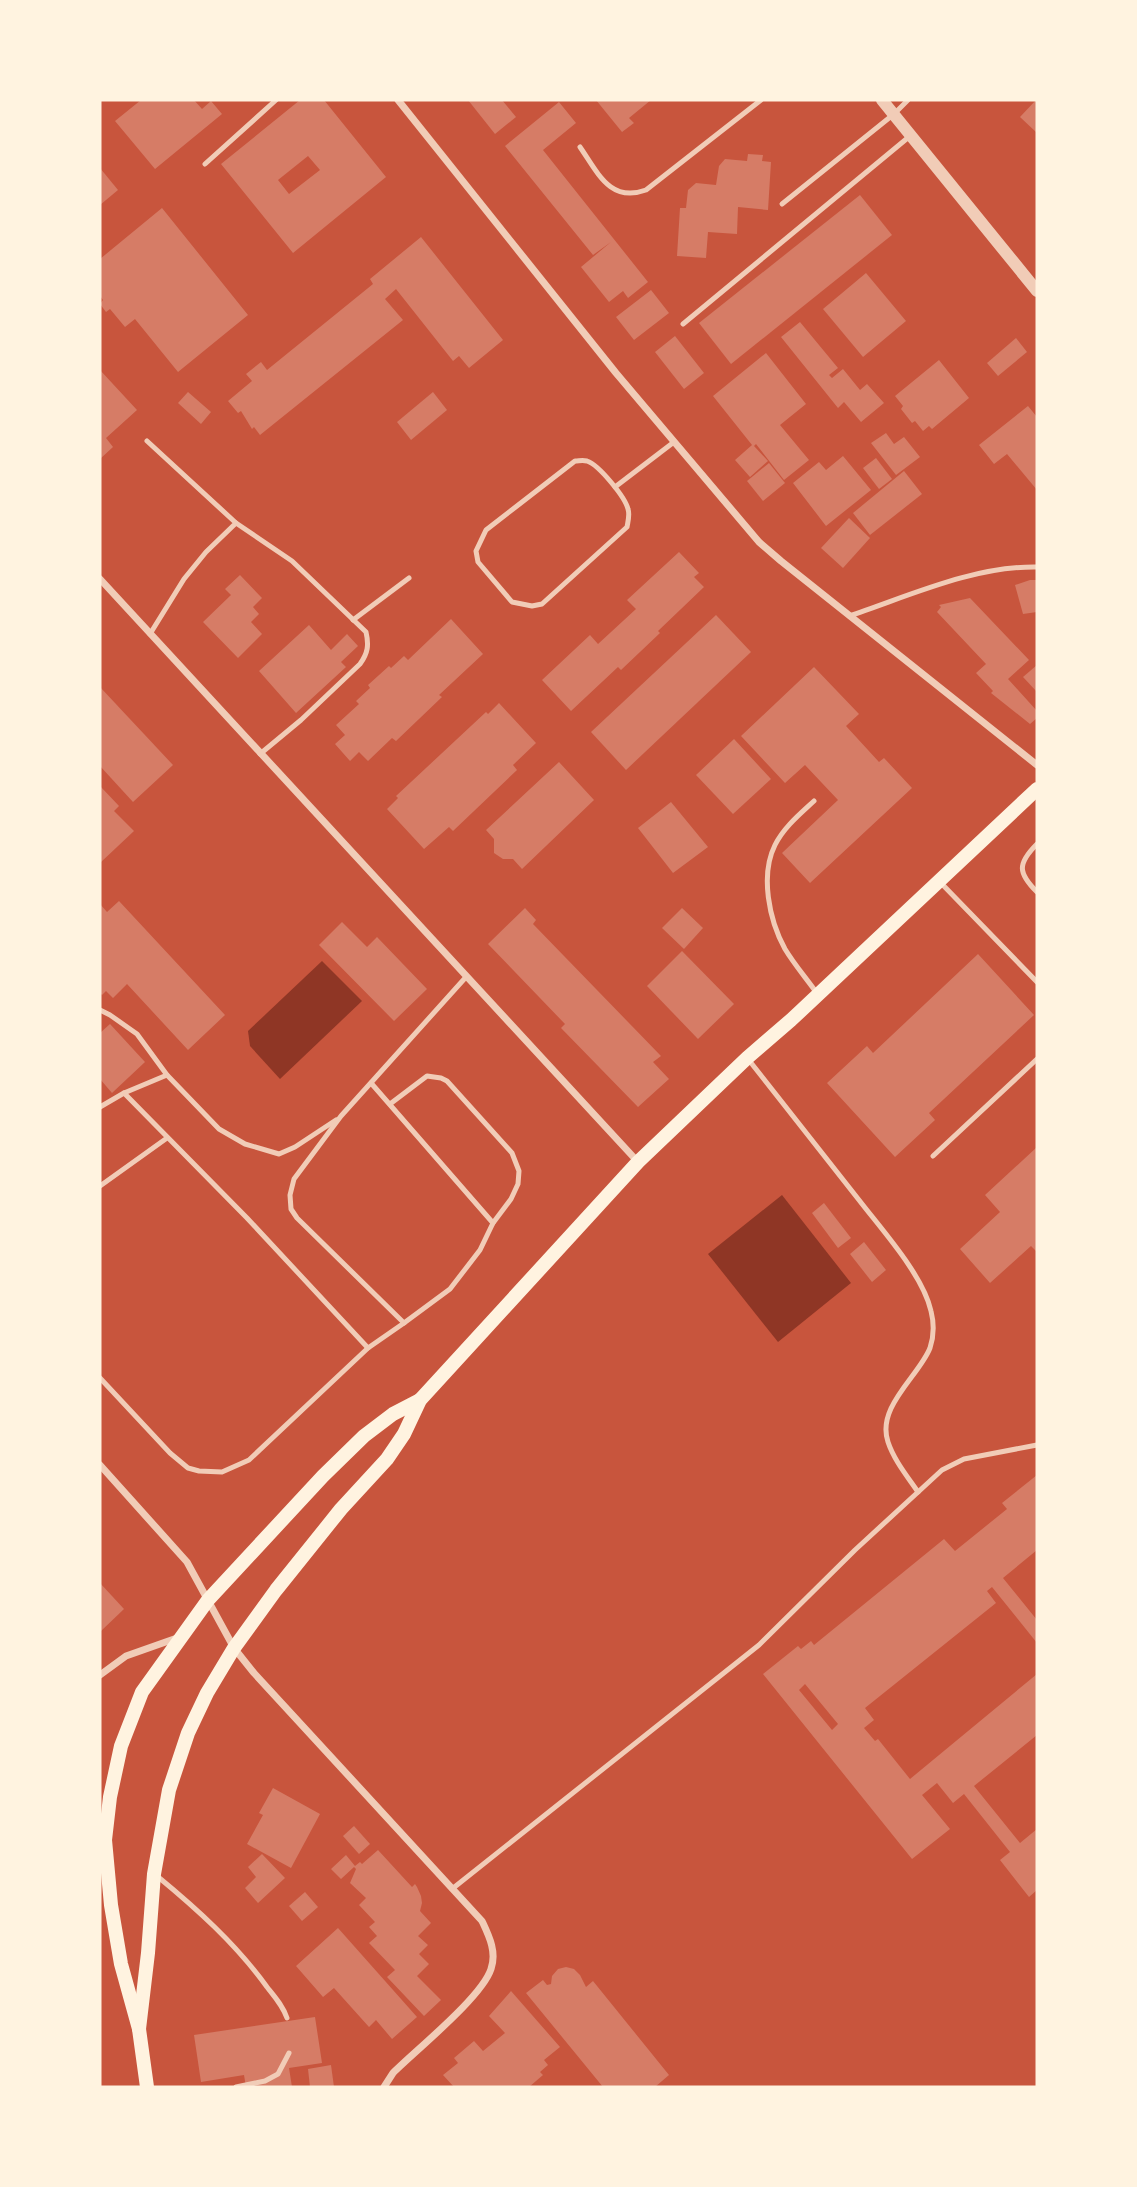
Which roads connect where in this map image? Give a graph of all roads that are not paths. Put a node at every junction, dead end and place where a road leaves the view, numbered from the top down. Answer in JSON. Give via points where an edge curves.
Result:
{"nodes":[{"id":1,"x":276,"y":100,"type":"edge"},
{"id":2,"x":398,"y":100,"type":"edge"},
{"id":3,"x":761,"y":100,"type":"edge"},
{"id":4,"x":882,"y":100,"type":"edge"},
{"id":5,"x":908,"y":100,"type":"edge"},
{"id":6,"x":894,"y":114,"type":"junction"},
{"id":7,"x":910,"y":136,"type":"junction"},
{"id":8,"x":580,"y":147,"type":"dead end"},
{"id":9,"x":205,"y":164,"type":"dead end"},
{"id":10,"x":782,"y":204,"type":"dead end"},
{"id":11,"x":1037,"y":291,"type":"edge"},
{"id":12,"x":683,"y":324,"type":"dead end"},
{"id":13,"x":147,"y":441,"type":"dead end"},
{"id":14,"x":674,"y":442,"type":"junction"},
{"id":15,"x":615,"y":487,"type":"junction"},
{"id":16,"x":236,"y":523,"type":"junction"},
{"id":17,"x":1037,"y":567,"type":"edge"},
{"id":18,"x":409,"y":578,"type":"dead end"},
{"id":19,"x":100,"y":579,"type":"edge"},
{"id":20,"x":849,"y":616,"type":"junction"},
{"id":21,"x":353,"y":620,"type":"junction"},
{"id":22,"x":150,"y":634,"type":"junction"},
{"id":23,"x":260,"y":754,"type":"junction"},
{"id":24,"x":1037,"y":765,"type":"edge"},
{"id":25,"x":1037,"y":789,"type":"edge"},
{"id":26,"x":814,"y":801,"type":"dead end"},
{"id":27,"x":1037,"y":844,"type":"edge"},
{"id":28,"x":939,"y":881,"type":"junction"},
{"id":29,"x":1037,"y":892,"type":"edge"},
{"id":30,"x":466,"y":977,"type":"junction"},
{"id":31,"x":1037,"y":982,"type":"edge"},
{"id":32,"x":818,"y":995,"type":"junction"},
{"id":33,"x":100,"y":1010,"type":"edge"},
{"id":34,"x":747,"y":1058,"type":"junction"},
{"id":35,"x":1037,"y":1059,"type":"edge"},
{"id":36,"x":167,"y":1075,"type":"junction"},
{"id":37,"x":371,"y":1083,"type":"junction"},
{"id":38,"x":124,"y":1093,"type":"junction"},
{"id":39,"x":390,"y":1104,"type":"junction"},
{"id":40,"x":100,"y":1107,"type":"edge"},
{"id":41,"x":341,"y":1116,"type":"junction"},
{"id":42,"x":167,"y":1138,"type":"junction"},
{"id":43,"x":933,"y":1156,"type":"dead end"},
{"id":44,"x":638,"y":1162,"type":"junction"},
{"id":45,"x":100,"y":1186,"type":"edge"},
{"id":46,"x":493,"y":1223,"type":"junction"},
{"id":47,"x":404,"y":1323,"type":"junction"},
{"id":48,"x":368,"y":1348,"type":"junction"},
{"id":49,"x":100,"y":1378,"type":"edge"},
{"id":50,"x":420,"y":1400,"type":"junction"},
{"id":51,"x":1037,"y":1445,"type":"edge"},
{"id":52,"x":100,"y":1465,"type":"edge"},
{"id":53,"x":918,"y":1492,"type":"junction"},
{"id":54,"x":208,"y":1600,"type":"junction"},
{"id":55,"x":181,"y":1637,"type":"junction"},
{"id":56,"x":234,"y":1648,"type":"junction"},
{"id":57,"x":100,"y":1675,"type":"edge"},
{"id":58,"x":154,"y":1874,"type":"junction"},
{"id":59,"x":452,"y":1889,"type":"junction"},
{"id":60,"x":287,"y":2018,"type":"dead end"},
{"id":61,"x":138,"y":2029,"type":"junction"},
{"id":62,"x":289,"y":2053,"type":"dead end"},
{"id":63,"x":147,"y":2087,"type":"edge"},
{"id":64,"x":236,"y":2087,"type":"edge"},
{"id":65,"x":384,"y":2087,"type":"edge"}],
"edges":[{"from":1,"to":9,"type":"lane"},
{"from":2,"to":14,"type":"street"},
{"from":3,"to":8,"type":"lane","via":[[646,190],[633,195],[607,186]]},
{"from":4,"to":6,"type":"street"},
{"from":5,"to":6,"type":"lane"},
{"from":6,"to":7,"type":"street"},
{"from":6,"to":10,"type":"lane"},
{"from":7,"to":11,"type":"street"},
{"from":7,"to":12,"type":"lane"},
{"from":13,"to":16,"type":"lane"},
{"from":14,"to":15,"type":"lane"},
{"from":14,"to":20,"type":"street","via":[[760,542]]},
{"from":15,"to":15,"type":"lane","via":[[628,508],[626,527],[541,604],[512,602],[478,562],[477,551],[486,530],[575,461],[588,461]]},
{"from":16,"to":21,"type":"lane","via":[[292,561]]},
{"from":16,"to":22,"type":"lane","via":[[184,579]]},
{"from":17,"to":20,"type":"lane","via":[[962,578]]},
{"from":18,"to":21,"type":"lane"},
{"from":19,"to":22,"type":"street"},
{"from":20,"to":24,"type":"street"},
{"from":21,"to":23,"type":"lane","via":[[366,632],[367,654]]},
{"from":22,"to":23,"type":"street"},
{"from":23,"to":30,"type":"street"},
{"from":25,"to":28,"type":"main road"},
{"from":26,"to":32,"type":"lane","via":[[776,843],[767,883],[776,929]]},
{"from":27,"to":29,"type":"lane","via":[[1024,859],[1022,870]]},
{"from":28,"to":31,"type":"lane"},
{"from":28,"to":32,"type":"main road"},
{"from":30,"to":37,"type":"lane"},
{"from":30,"to":44,"type":"street"},
{"from":32,"to":34,"type":"main road"},
{"from":33,"to":36,"type":"lane","via":[[137,1034]]},
{"from":34,"to":44,"type":"main road"},
{"from":34,"to":53,"type":"lane","via":[[887,1235],[924,1292],[934,1329],[929,1349],[886,1424],[895,1457]]},
{"from":35,"to":43,"type":"lane"},
{"from":36,"to":38,"type":"lane"},
{"from":36,"to":41,"type":"lane","via":[[219,1129],[245,1144],[279,1154]]},
{"from":37,"to":39,"type":"lane"},
{"from":37,"to":41,"type":"lane"},
{"from":38,"to":40,"type":"lane"},
{"from":38,"to":42,"type":"lane"},
{"from":39,"to":46,"type":"lane"},
{"from":39,"to":46,"type":"lane","via":[[427,1076],[441,1078],[512,1153],[518,1184]]},
{"from":41,"to":47,"type":"lane","via":[[294,1179],[291,1209]]},
{"from":42,"to":45,"type":"lane"},
{"from":42,"to":48,"type":"lane"},
{"from":44,"to":50,"type":"main road"},
{"from":46,"to":47,"type":"lane","via":[[480,1250],[450,1289]]},
{"from":47,"to":48,"type":"lane"},
{"from":48,"to":49,"type":"lane","via":[[248,1460],[222,1472],[188,1468]]},
{"from":50,"to":54,"type":"main road","via":[[364,1436]]},
{"from":50,"to":56,"type":"main road","via":[[387,1459],[341,1509]]},
{"from":51,"to":53,"type":"lane","via":[[964,1459],[942,1470]]},
{"from":52,"to":54,"type":"street","via":[[187,1562]]},
{"from":53,"to":59,"type":"lane","via":[[759,1645]]},
{"from":54,"to":55,"type":"main road"},
{"from":54,"to":56,"type":"street"},
{"from":55,"to":57,"type":"street","via":[[126,1656]]},
{"from":55,"to":61,"type":"main road","via":[[142,1692],[121,1746],[105,1840],[121,1964]]},
{"from":56,"to":58,"type":"main road","via":[[188,1733],[169,1790]]},
{"from":56,"to":59,"type":"street"},
{"from":58,"to":60,"type":"lane","via":[[234,1946]]},
{"from":58,"to":61,"type":"main road"},
{"from":59,"to":65,"type":"street","via":[[482,1921],[492,1943],[492,1968],[480,1990]]},
{"from":61,"to":63,"type":"main road"},
{"from":62,"to":64,"type":"lane","via":[[278,2074]]}]}
